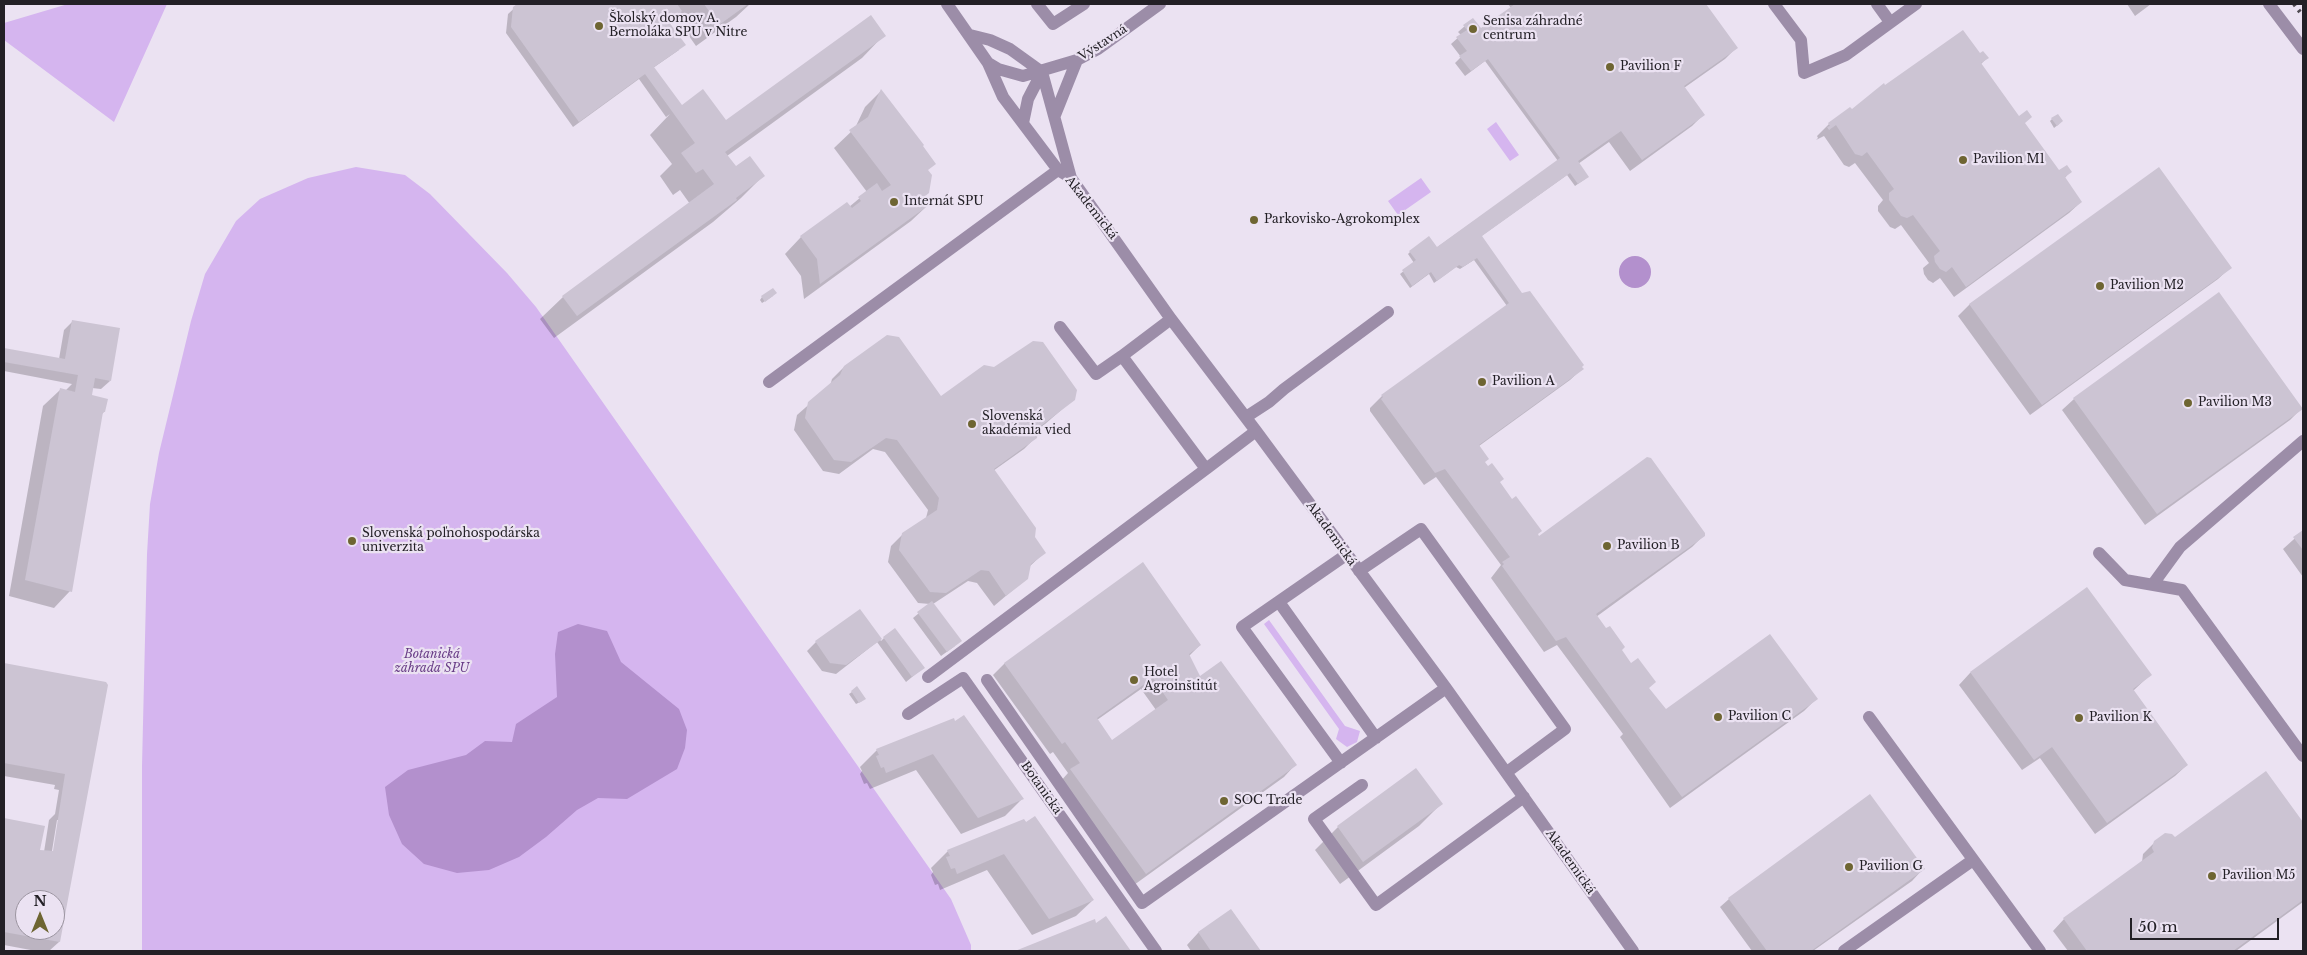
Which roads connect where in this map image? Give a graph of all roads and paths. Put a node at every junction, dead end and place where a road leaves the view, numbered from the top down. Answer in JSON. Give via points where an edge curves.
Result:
{"nodes":[{"id":1,"x":946,"y":4,"type":"edge"},
{"id":2,"x":1037,"y":4,"type":"edge"},
{"id":3,"x":1084,"y":4,"type":"edge"},
{"id":4,"x":1160,"y":4,"type":"edge"},
{"id":5,"x":1774,"y":4,"type":"edge"},
{"id":6,"x":1877,"y":4,"type":"edge"},
{"id":7,"x":1916,"y":4,"type":"edge"},
{"id":8,"x":2270,"y":4,"type":"edge"},
{"id":9,"x":1890,"y":22,"type":"junction"},
{"id":10,"x":970,"y":35,"type":"junction"},
{"id":11,"x":2303,"y":49,"type":"edge"},
{"id":12,"x":1077,"y":60,"type":"junction"},
{"id":13,"x":988,"y":63,"type":"junction"},
{"id":14,"x":1042,"y":72,"type":"junction"},
{"id":15,"x":1055,"y":115,"type":"junction"},
{"id":16,"x":1023,"y":123,"type":"junction"},
{"id":17,"x":1058,"y":170,"type":"junction"},
{"id":18,"x":1071,"y":178,"type":"junction"},
{"id":19,"x":1388,"y":312,"type":"dead end"},
{"id":20,"x":1171,"y":319,"type":"junction"},
{"id":21,"x":1060,"y":327,"type":"dead end"},
{"id":22,"x":1122,"y":356,"type":"junction"},
{"id":23,"x":769,"y":382,"type":"dead end"},
{"id":24,"x":1246,"y":418,"type":"junction"},
{"id":25,"x":1256,"y":431,"type":"junction"},
{"id":26,"x":2303,"y":441,"type":"edge"},
{"id":27,"x":1206,"y":469,"type":"junction"},
{"id":28,"x":2100,"y":552,"type":"dead end"},
{"id":29,"x":1346,"y":555,"type":"junction"},
{"id":30,"x":1358,"y":571,"type":"junction"},
{"id":31,"x":2153,"y":584,"type":"junction"},
{"id":32,"x":1279,"y":602,"type":"junction"},
{"id":33,"x":928,"y":677,"type":"dead end"},
{"id":34,"x":987,"y":680,"type":"dead end"},
{"id":35,"x":1446,"y":688,"type":"junction"},
{"id":36,"x":908,"y":714,"type":"dead end"},
{"id":37,"x":1869,"y":717,"type":"dead end"},
{"id":38,"x":1376,"y":738,"type":"junction"},
{"id":39,"x":2303,"y":756,"type":"edge"},
{"id":40,"x":1341,"y":763,"type":"junction"},
{"id":41,"x":1506,"y":772,"type":"junction"},
{"id":42,"x":1362,"y":785,"type":"dead end"},
{"id":43,"x":1524,"y":797,"type":"junction"},
{"id":44,"x":1973,"y":860,"type":"junction"},
{"id":45,"x":1156,"y":951,"type":"edge"},
{"id":46,"x":1633,"y":951,"type":"edge"},
{"id":47,"x":1844,"y":951,"type":"edge"},
{"id":48,"x":2040,"y":951,"type":"edge"}],
"edges":[{"from":1,"to":10,"type":"street"},
{"from":2,"to":3,"type":"street","via":[[1053,24]]},
{"from":4,"to":12,"type":"street","name":"Výstavná"},
{"from":5,"to":9,"type":"street","via":[[1801,40],[1804,73],[1846,54]]},
{"from":6,"to":9,"type":"street"},
{"from":7,"to":9,"type":"street"},
{"from":8,"to":11,"type":"street"},
{"from":10,"to":13,"type":"street"},
{"from":10,"to":14,"type":"street","via":[[1010,49]]},
{"from":12,"to":14,"type":"street","name":"Výstavná"},
{"from":12,"to":15,"type":"street"},
{"from":13,"to":14,"type":"street","name":"Výstavná","via":[[1023,76]]},
{"from":13,"to":16,"type":"street","name":"Akademická","via":[[1003,96]]},
{"from":14,"to":15,"type":"street"},
{"from":14,"to":16,"type":"street","via":[[1028,99]]},
{"from":15,"to":18,"type":"street"},
{"from":16,"to":17,"type":"street","name":"Akademická"},
{"from":17,"to":18,"type":"street","name":"Akademická"},
{"from":17,"to":23,"type":"street"},
{"from":18,"to":20,"type":"street","name":"Akademická"},
{"from":19,"to":24,"type":"street"},
{"from":20,"to":22,"type":"street"},
{"from":20,"to":24,"type":"street","name":"Akademická"},
{"from":21,"to":22,"type":"street","via":[[1096,374]]},
{"from":22,"to":27,"type":"street"},
{"from":24,"to":25,"type":"street","name":"Akademická"},
{"from":25,"to":27,"type":"street"},
{"from":25,"to":29,"type":"street","name":"Akademická"},
{"from":26,"to":31,"type":"street","via":[[2180,547]]},
{"from":27,"to":33,"type":"street"},
{"from":28,"to":31,"type":"street","via":[[2125,580]]},
{"from":29,"to":30,"type":"street","name":"Akademická"},
{"from":29,"to":32,"type":"street"},
{"from":30,"to":35,"type":"street","name":"Akademická"},
{"from":30,"to":41,"type":"street","via":[[1421,529],[1565,729]]},
{"from":31,"to":39,"type":"street","via":[[2182,590]]},
{"from":32,"to":38,"type":"street"},
{"from":32,"to":40,"type":"street","via":[[1242,627]]},
{"from":34,"to":40,"type":"street","via":[[1142,903]]},
{"from":35,"to":38,"type":"street"},
{"from":35,"to":41,"type":"street","name":"Akademická"},
{"from":36,"to":45,"type":"street","name":"Botanická","via":[[963,678]]},
{"from":37,"to":44,"type":"street"},
{"from":38,"to":40,"type":"street"},
{"from":41,"to":43,"type":"street","name":"Akademická"},
{"from":42,"to":43,"type":"street","via":[[1314,819],[1376,905]]},
{"from":43,"to":46,"type":"street","name":"Akademická"},
{"from":44,"to":47,"type":"street"},
{"from":44,"to":48,"type":"street"}]}
